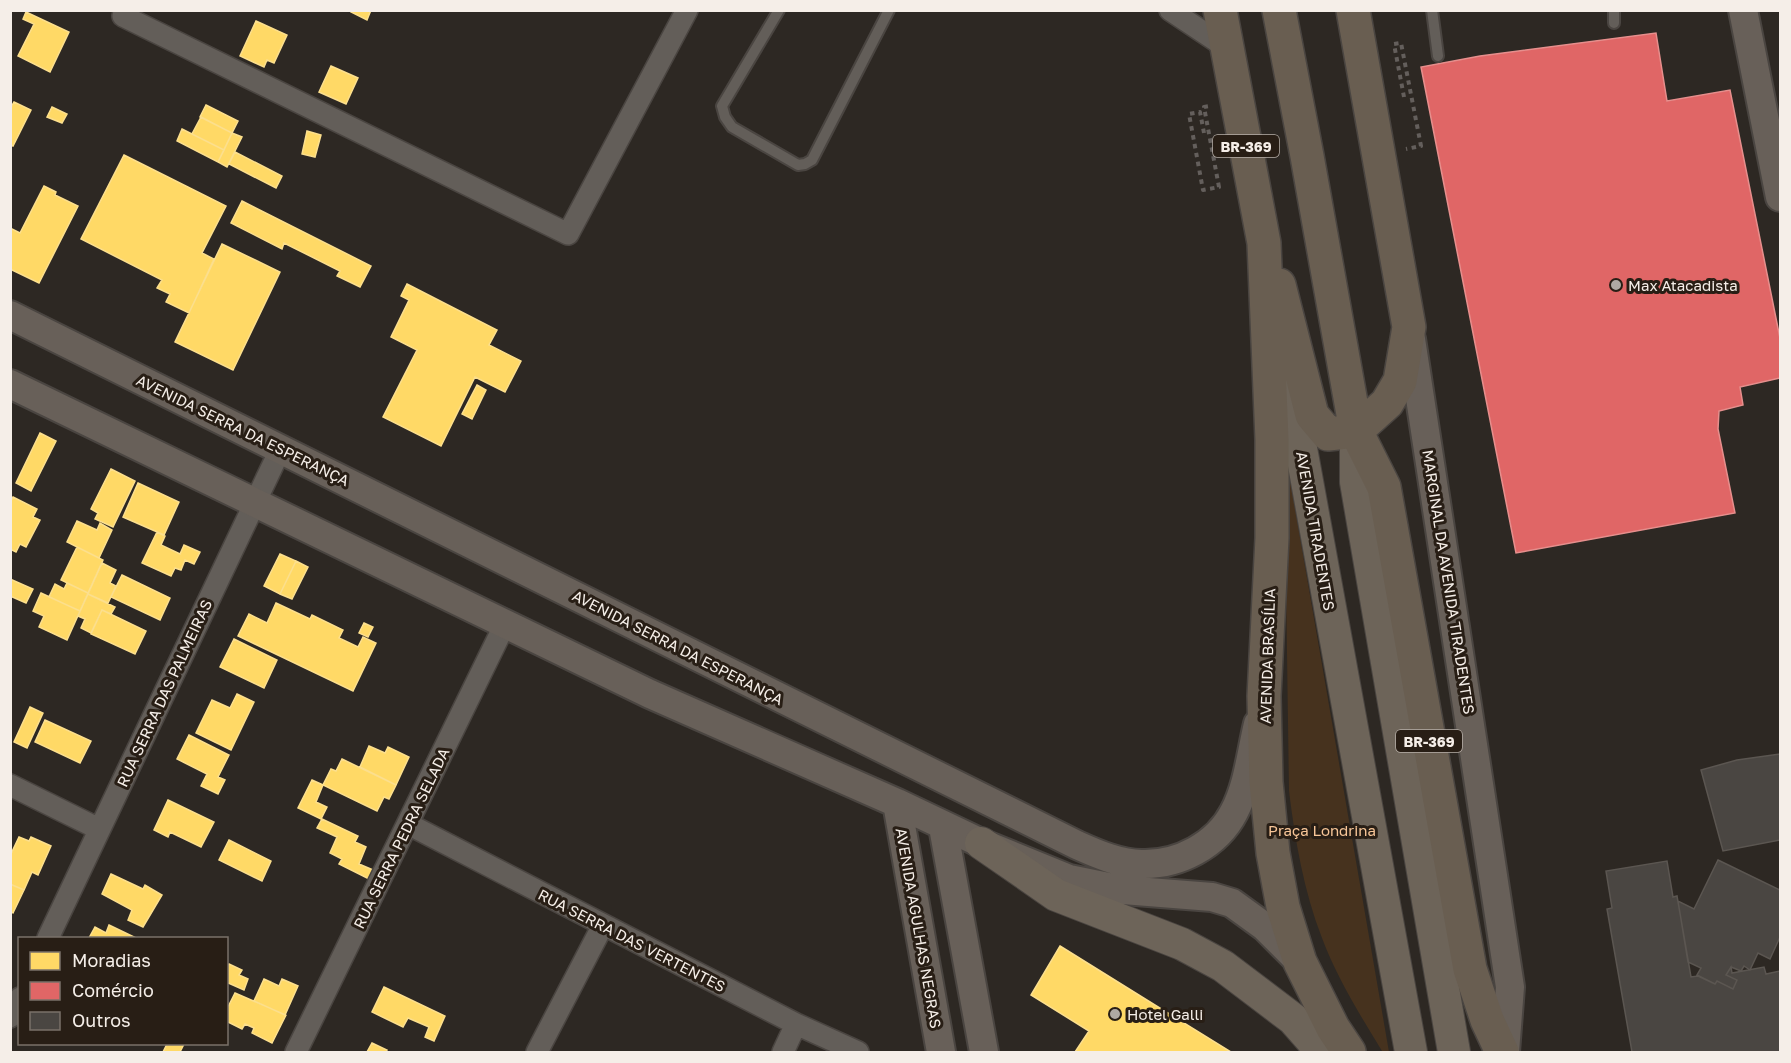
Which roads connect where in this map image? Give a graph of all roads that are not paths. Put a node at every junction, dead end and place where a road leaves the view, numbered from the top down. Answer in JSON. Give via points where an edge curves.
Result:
{"nodes":[{"id":1,"x":125,"y":10,"type":"edge"},
{"id":2,"x":687,"y":10,"type":"edge"},
{"id":3,"x":779,"y":10,"type":"edge"},
{"id":4,"x":889,"y":10,"type":"edge"},
{"id":5,"x":1170,"y":10,"type":"edge"},
{"id":6,"x":1220,"y":10,"type":"edge"},
{"id":7,"x":1279,"y":10,"type":"edge"},
{"id":8,"x":1353,"y":10,"type":"edge"},
{"id":9,"x":1432,"y":10,"type":"edge"},
{"id":10,"x":1614,"y":10,"type":"edge"},
{"id":11,"x":1743,"y":10,"type":"edge"},
{"id":12,"x":1614,"y":23,"type":"dead end"},
{"id":13,"x":1227,"y":48,"type":"junction"},
{"id":14,"x":1438,"y":56,"type":"dead end"},
{"id":15,"x":1780,"y":197,"type":"edge"},
{"id":16,"x":1264,"y":243,"type":"junction"},
{"id":17,"x":10,"y":315,"type":"edge"},
{"id":18,"x":1409,"y":327,"type":"junction"},
{"id":19,"x":10,"y":384,"type":"edge"},
{"id":20,"x":1356,"y":431,"type":"junction"},
{"id":21,"x":281,"y":448,"type":"junction"},
{"id":22,"x":254,"y":502,"type":"junction"},
{"id":23,"x":505,"y":624,"type":"junction"},
{"id":24,"x":1264,"y":696,"type":"junction"},
{"id":25,"x":10,"y":785,"type":"edge"},
{"id":26,"x":897,"y":803,"type":"junction"},
{"id":27,"x":408,"y":824,"type":"junction"},
{"id":28,"x":943,"y":827,"type":"junction"},
{"id":29,"x":99,"y":829,"type":"junction"},
{"id":30,"x":981,"y":843,"type":"junction"},
{"id":31,"x":603,"y":925,"type":"junction"},
{"id":32,"x":49,"y":937,"type":"edge"},
{"id":33,"x":1300,"y":962,"type":"junction"},
{"id":34,"x":18,"y":1002,"type":"edge"},
{"id":35,"x":10,"y":1017,"type":"edge"},
{"id":36,"x":796,"y":1024,"type":"junction"},
{"id":37,"x":296,"y":1053,"type":"edge"},
{"id":38,"x":537,"y":1053,"type":"edge"},
{"id":39,"x":783,"y":1053,"type":"edge"},
{"id":40,"x":858,"y":1053,"type":"edge"},
{"id":41,"x":941,"y":1053,"type":"edge"},
{"id":42,"x":984,"y":1053,"type":"edge"},
{"id":43,"x":1322,"y":1053,"type":"edge"},
{"id":44,"x":1349,"y":1053,"type":"edge"},
{"id":45,"x":1411,"y":1053,"type":"edge"},
{"id":46,"x":1454,"y":1053,"type":"edge"},
{"id":47,"x":1504,"y":1053,"type":"edge"}],
"edges":[{"from":1,"to":2,"type":"street","via":[[123,16],[568,234]]},
{"from":3,"to":4,"type":"lane","via":[[722,106],[732,127],[798,165],[812,160]]},
{"from":5,"to":13,"type":"street"},
{"from":6,"to":13,"type":"highway","name":"AVENIDA TIRADENTES","number":"BR-369"},
{"from":7,"to":20,"type":"highway","number":"BR-369"},
{"from":8,"to":18,"type":"highway"},
{"from":9,"to":14,"type":"lane"},
{"from":10,"to":12,"type":"lane"},
{"from":11,"to":15,"type":"street"},
{"from":13,"to":16,"type":"highway","name":"AVENIDA TIRADENTES","number":"BR-369"},
{"from":16,"to":20,"type":"highway","via":[[1275,269],[1312,415],[1328,434]]},
{"from":16,"to":24,"type":"highway","name":"AVENIDA BRASÍLIA","number":"BR-369","via":[[1272,440],[1272,538]]},
{"from":16,"to":45,"type":"main road","name":"AVENIDA TIRADENTES"},
{"from":17,"to":21,"type":"street","name":"AVENIDA SERRA DA ESPERANÇA"},
{"from":18,"to":20,"type":"highway","via":[[1400,381],[1388,403]]},
{"from":18,"to":47,"type":"street","name":"MARGINAL DA AVENIDA TIRADENTES","via":[[1510,987]]},
{"from":19,"to":22,"type":"street"},
{"from":20,"to":46,"type":"main road","via":[[1356,482]]},
{"from":20,"to":47,"type":"highway","number":"BR-369","via":[[1384,487],[1470,969],[1487,1020]]},
{"from":21,"to":22,"type":"street","name":"RUA SERRA DAS PALMEIRAS"},
{"from":21,"to":24,"type":"street","name":"AVENIDA SERRA DA ESPERANÇA","via":[[1110,859],[1142,864],[1173,860],[1215,838],[1234,812],[1243,788]]},
{"from":22,"to":23,"type":"street"},
{"from":22,"to":29,"type":"street","name":"RUA SERRA DAS PALMEIRAS"},
{"from":23,"to":26,"type":"street","via":[[650,694]]},
{"from":23,"to":27,"type":"street","name":"RUA SERRA PEDRA SELADA"},
{"from":24,"to":33,"type":"highway","name":"AVENIDA BRASÍLIA","number":"BR-369","via":[[1273,854],[1283,907]]},
{"from":25,"to":29,"type":"street"},
{"from":26,"to":28,"type":"street"},
{"from":26,"to":41,"type":"street","name":"AVENIDA AGULHAS NEGRAS"},
{"from":27,"to":31,"type":"street","name":"RUA SERRA DAS VERTENTES"},
{"from":27,"to":37,"type":"street","name":"RUA SERRA PEDRA SELADA"},
{"from":28,"to":30,"type":"street"},
{"from":28,"to":42,"type":"street"},
{"from":29,"to":32,"type":"street","name":"RUA SERRA DAS PALMEIRAS"},
{"from":30,"to":33,"type":"street","via":[[1068,879],[1124,890],[1212,897],[1232,903],[1265,927]]},
{"from":30,"to":43,"type":"main road","via":[[1056,895],[1182,944],[1223,966],[1293,1019]]},
{"from":31,"to":36,"type":"street","name":"RUA SERRA DAS VERTENTES"},
{"from":31,"to":38,"type":"street"},
{"from":33,"to":44,"type":"highway","name":"AVENIDA BRASÍLIA","number":"BR-369"},
{"from":34,"to":35,"type":"street"},
{"from":36,"to":39,"type":"street"},
{"from":36,"to":40,"type":"street","name":"RUA SERRA DAS VERTENTES"}]}
